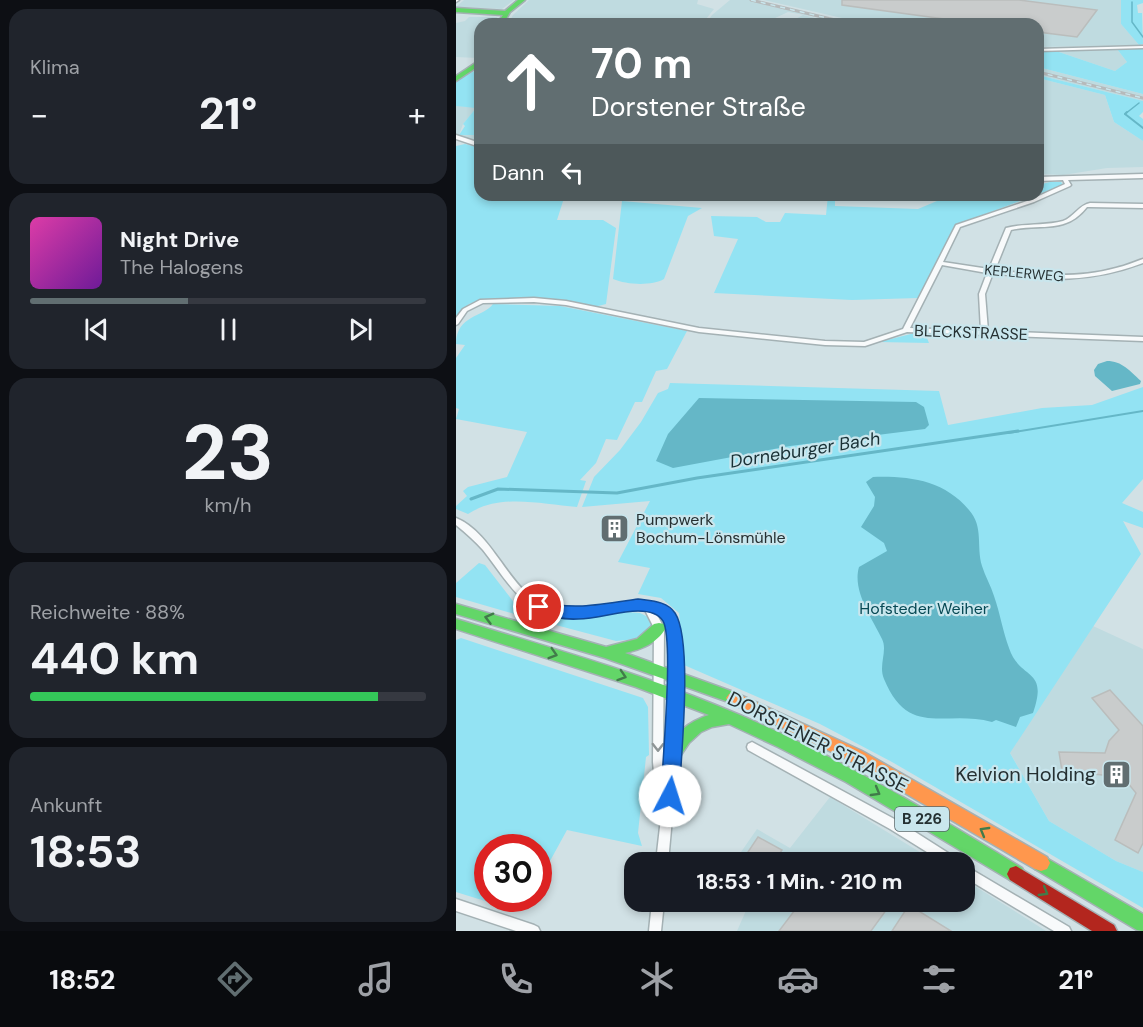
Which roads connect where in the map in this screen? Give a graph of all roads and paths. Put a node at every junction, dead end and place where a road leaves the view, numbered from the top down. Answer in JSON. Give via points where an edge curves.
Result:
{"nodes":[{"id":1,"x":522,"y":0,"type":"edge"},
{"id":2,"x":456,"y":10,"type":"edge"},
{"id":3,"x":498,"y":18,"type":"edge"},
{"id":4,"x":504,"y":18,"type":"edge"},
{"id":5,"x":1143,"y":47,"type":"edge"},
{"id":6,"x":1044,"y":50,"type":"edge"},
{"id":7,"x":474,"y":66,"type":"edge"},
{"id":8,"x":456,"y":79,"type":"edge"},
{"id":9,"x":456,"y":137,"type":"edge"},
{"id":10,"x":474,"y":143,"type":"edge"},
{"id":11,"x":1143,"y":175,"type":"edge"},
{"id":12,"x":1044,"y":179,"type":"edge"},
{"id":13,"x":1069,"y":179,"type":"junction"},
{"id":14,"x":1044,"y":196,"type":"edge"},
{"id":15,"x":1032,"y":201,"type":"edge"},
{"id":16,"x":1143,"y":206,"type":"edge"},
{"id":17,"x":1143,"y":261,"type":"edge"},
{"id":18,"x":939,"y":262,"type":"junction"},
{"id":19,"x":992,"y":271,"type":"junction"},
{"id":20,"x":456,"y":323,"type":"edge"},
{"id":21,"x":906,"y":330,"type":"junction"},
{"id":22,"x":984,"y":333,"type":"junction"},
{"id":23,"x":1143,"y":339,"type":"edge"},
{"id":24,"x":456,"y":521,"type":"edge"},
{"id":25,"x":456,"y":609,"type":"edge"},
{"id":26,"x":649,"y":609,"type":"junction"},
{"id":27,"x":456,"y":624,"type":"edge"},
{"id":28,"x":659,"y":628,"type":"junction"},
{"id":29,"x":605,"y":652,"type":"junction"},
{"id":30,"x":660,"y":669,"type":"junction"},
{"id":31,"x":675,"y":675,"type":"junction"},
{"id":32,"x":659,"y":688,"type":"junction"},
{"id":33,"x":675,"y":694,"type":"junction"},
{"id":34,"x":731,"y":718,"type":"junction"},
{"id":35,"x":752,"y":747,"type":"dead end"},
{"id":36,"x":674,"y":753,"type":"junction"},
{"id":37,"x":666,"y":828,"type":"junction"},
{"id":38,"x":664,"y":852,"type":"edge"},
{"id":39,"x":936,"y":852,"type":"edge"},
{"id":40,"x":975,"y":877,"type":"edge"},
{"id":41,"x":456,"y":905,"type":"edge"},
{"id":42,"x":657,"y":912,"type":"edge"},
{"id":43,"x":1143,"y":924,"type":"edge"},
{"id":44,"x":534,"y":931,"type":"edge"},
{"id":45,"x":656,"y":931,"type":"edge"},
{"id":46,"x":1065,"y":931,"type":"edge"},
{"id":47,"x":1108,"y":931,"type":"edge"}],
"edges":[{"from":1,"to":4,"type":"main road"},
{"from":2,"to":3,"type":"main road"},
{"from":5,"to":6,"type":"street"},
{"from":7,"to":8,"type":"main road"},
{"from":9,"to":10,"type":"street"},
{"from":11,"to":13,"type":"street"},
{"from":12,"to":13,"type":"street"},
{"from":13,"to":14,"type":"street","via":[[1068,185]]},
{"from":15,"to":18,"type":"street","via":[[958,226]]},
{"from":16,"to":19,"type":"street","via":[[1084,206],[1079,215],[1063,223],[1008,229]]},
{"from":17,"to":19,"type":"street","name":"KEPLERWEG","via":[[1116,270],[1070,277]]},
{"from":18,"to":19,"type":"street","name":"KEPLERWEG"},
{"from":18,"to":21,"type":"street"},
{"from":19,"to":22,"type":"street","via":[[981,301]]},
{"from":20,"to":21,"type":"street","name":"BLECKSTRASSE","via":[[465,310],[482,301],[534,300],[695,330],[761,338],[856,345]]},
{"from":21,"to":22,"type":"street","name":"BLECKSTRASSE"},
{"from":22,"to":23,"type":"street","name":"BLECKSTRASSE"},
{"from":24,"to":26,"type":"street","via":[[488,550],[518,590],[539,607],[567,613],[632,605]]},
{"from":29,"to":25,"type":"main road","name":"DORSTENER STRASSE","number":"B 226","one_way":true},
{"from":26,"to":28,"type":"street"},
{"from":26,"to":31,"type":"street","via":[[660,608],[672,621]]},
{"from":27,"to":32,"type":"main road","name":"DORSTENER STRASSE","number":"B 226","one_way":true},
{"from":28,"to":29,"type":"main road","via":[[641,644]]},
{"from":28,"to":30,"type":"street"},
{"from":29,"to":30,"type":"main road","name":"DORSTENER STRASSE","number":"B 226"},
{"from":30,"to":31,"type":"main road","name":"DORSTENER STRASSE","number":"B 226"},
{"from":30,"to":32,"type":"street"},
{"from":31,"to":33,"type":"street"},
{"from":43,"to":31,"type":"main road","name":"DORSTENER STRASSE","number":"B 226","one_way":true,"via":[[877,768],[760,709]]},
{"from":32,"to":33,"type":"main road","name":"DORSTENER STRASSE","number":"B 226"},
{"from":32,"to":37,"type":"street","one_way":true,"via":[[658,762]]},
{"from":33,"to":34,"type":"main road","name":"DORSTENER STRASSE","number":"B 226"},
{"from":33,"to":36,"type":"street"},
{"from":34,"to":36,"type":"main road","via":[[699,724],[681,738]]},
{"from":34,"to":47,"type":"main road","name":"DORSTENER STRASSE","number":"B 226","one_way":true,"via":[[840,771]]},
{"from":35,"to":39,"type":"street","via":[[865,808]]},
{"from":36,"to":37,"type":"street"},
{"from":37,"to":38,"type":"street"},
{"from":40,"to":46,"type":"street"},
{"from":41,"to":44,"type":"street"},
{"from":42,"to":45,"type":"street"}]}
